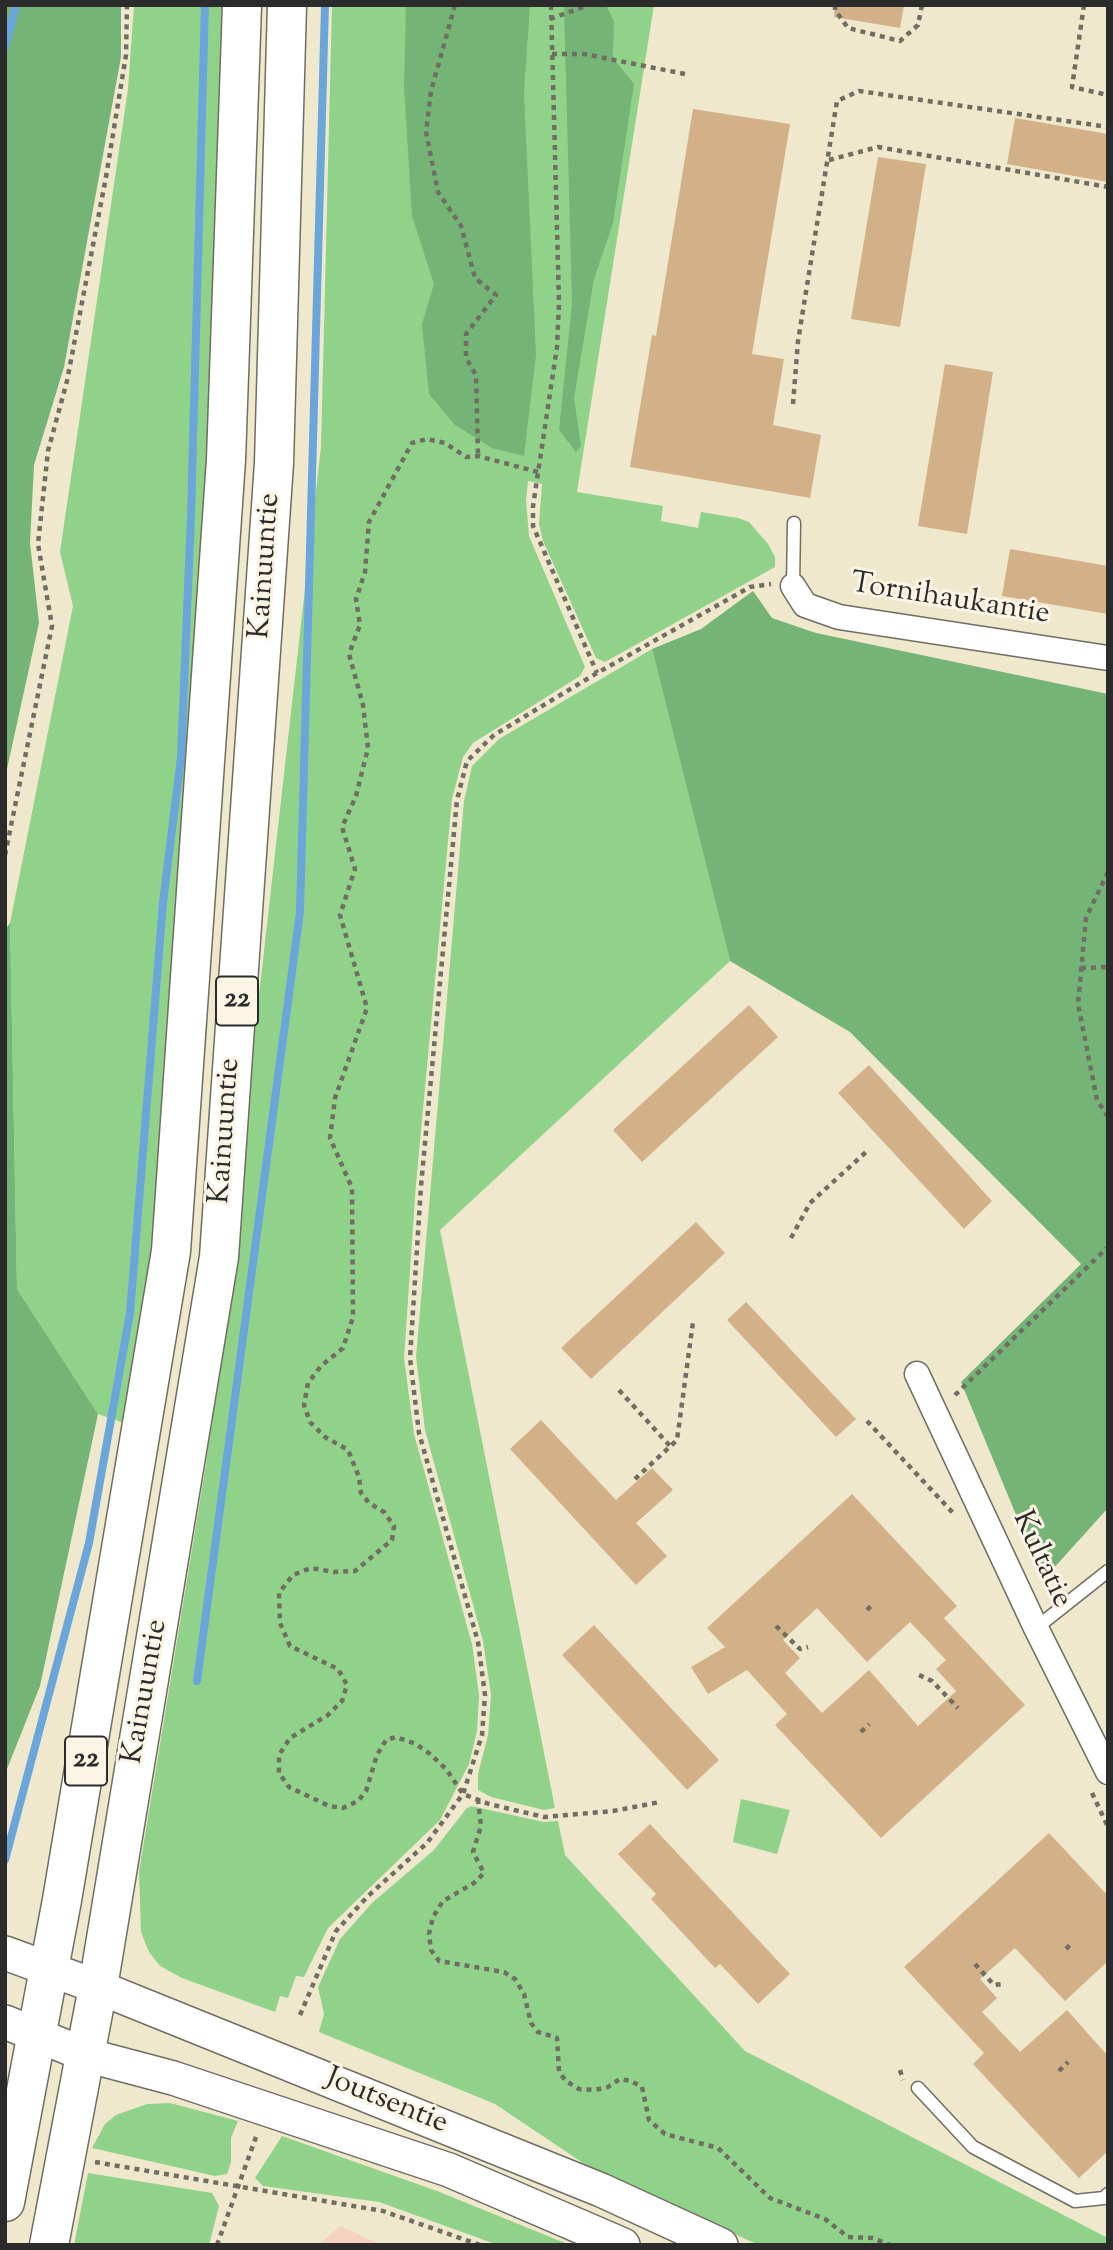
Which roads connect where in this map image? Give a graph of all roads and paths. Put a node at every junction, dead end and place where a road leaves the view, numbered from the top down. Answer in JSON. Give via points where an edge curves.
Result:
{"nodes":[{"id":1,"x":127,"y":5,"type":"edge"},
{"id":2,"x":242,"y":5,"type":"edge"},
{"id":3,"x":287,"y":5,"type":"edge"},
{"id":4,"x":455,"y":5,"type":"edge"},
{"id":5,"x":551,"y":5,"type":"edge"},
{"id":6,"x":589,"y":5,"type":"edge"},
{"id":7,"x":835,"y":5,"type":"edge"},
{"id":8,"x":922,"y":5,"type":"edge"},
{"id":9,"x":1084,"y":5,"type":"edge"},
{"id":10,"x":550,"y":19,"type":"junction"},
{"id":11,"x":551,"y":54,"type":"junction"},
{"id":12,"x":685,"y":74,"type":"dead end"},
{"id":13,"x":1108,"y":95,"type":"edge"},
{"id":14,"x":1108,"y":127,"type":"edge"},
{"id":15,"x":829,"y":160,"type":"junction"},
{"id":16,"x":1108,"y":187,"type":"edge"},
{"id":17,"x":793,"y":404,"type":"dead end"},
{"id":18,"x":478,"y":456,"type":"junction"},
{"id":19,"x":537,"y":472,"type":"junction"},
{"id":20,"x":794,"y":523,"type":"dead end"},
{"id":21,"x":793,"y":586,"type":"junction"},
{"id":22,"x":1108,"y":658,"type":"edge"},
{"id":23,"x":597,"y":673,"type":"junction"},
{"id":24,"x":5,"y":855,"type":"edge"},
{"id":25,"x":1108,"y":872,"type":"edge"},
{"id":26,"x":1108,"y":967,"type":"edge"},
{"id":27,"x":1081,"y":968,"type":"junction"},
{"id":28,"x":1108,"y":1117,"type":"edge"},
{"id":29,"x":866,"y":1152,"type":"dead end"},
{"id":30,"x":791,"y":1238,"type":"dead end"},
{"id":31,"x":1108,"y":1247,"type":"edge"},
{"id":32,"x":693,"y":1322,"type":"dead end"},
{"id":33,"x":917,"y":1374,"type":"dead end"},
{"id":34,"x":619,"y":1390,"type":"dead end"},
{"id":35,"x":937,"y":1411,"type":"junction"},
{"id":36,"x":670,"y":1447,"type":"junction"},
{"id":37,"x":635,"y":1479,"type":"dead end"},
{"id":38,"x":1108,"y":1571,"type":"edge"},
{"id":39,"x":874,"y":1603,"type":"dead end"},
{"id":40,"x":867,"y":1611,"type":"dead end"},
{"id":41,"x":776,"y":1626,"type":"dead end"},
{"id":42,"x":1036,"y":1628,"type":"junction"},
{"id":43,"x":808,"y":1647,"type":"dead end"},
{"id":44,"x":919,"y":1675,"type":"dead end"},
{"id":45,"x":958,"y":1708,"type":"dead end"},
{"id":46,"x":869,"y":1724,"type":"dead end"},
{"id":47,"x":861,"y":1732,"type":"dead end"},
{"id":48,"x":1108,"y":1772,"type":"edge"},
{"id":49,"x":463,"y":1794,"type":"junction"},
{"id":50,"x":478,"y":1800,"type":"junction"},
{"id":51,"x":660,"y":1802,"type":"dead end"},
{"id":52,"x":1072,"y":1943,"type":"dead end"},
{"id":53,"x":1066,"y":1949,"type":"dead end"},
{"id":54,"x":5,"y":1953,"type":"edge"},
{"id":55,"x":975,"y":1964,"type":"dead end"},
{"id":56,"x":49,"y":1968,"type":"junction"},
{"id":57,"x":1002,"y":1984,"type":"dead end"},
{"id":58,"x":98,"y":1987,"type":"junction"},
{"id":59,"x":300,"y":2015,"type":"dead end"},
{"id":60,"x":21,"y":2029,"type":"edge"},
{"id":61,"x":86,"y":2055,"type":"junction"},
{"id":62,"x":1068,"y":2062,"type":"dead end"},
{"id":63,"x":1059,"y":2071,"type":"dead end"},
{"id":64,"x":918,"y":2088,"type":"dead end"},
{"id":65,"x":258,"y":2131,"type":"dead end"},
{"id":66,"x":90,"y":2161,"type":"dead end"},
{"id":67,"x":238,"y":2188,"type":"junction"},
{"id":68,"x":1108,"y":2194,"type":"edge"},
{"id":69,"x":5,"y":2202,"type":"edge"},
{"id":70,"x":49,"y":2245,"type":"edge"},
{"id":71,"x":217,"y":2245,"type":"edge"},
{"id":72,"x":480,"y":2245,"type":"edge"},
{"id":73,"x":623,"y":2245,"type":"edge"},
{"id":74,"x":721,"y":2245,"type":"edge"},
{"id":75,"x":890,"y":2245,"type":"edge"}],
"edges":[{"from":1,"to":24,"type":"path","via":[[126,55],[106,177],[67,381],[48,451],[38,544],[52,626]]},
{"from":2,"to":56,"type":"highway","name":"Kainuuntie","number":"22","via":[[226,460],[171,1251]]},
{"from":3,"to":58,"type":"highway","name":"Kainuuntie","number":"22","via":[[274,463],[219,1257]]},
{"from":4,"to":18,"type":"path","via":[[431,91],[426,132],[438,192],[461,226],[472,272],[496,295],[466,334],[466,358],[476,375]]},
{"from":5,"to":10,"type":"path"},
{"from":6,"to":10,"type":"path"},
{"from":7,"to":8,"type":"path","via":[[848,28],[900,41],[918,25]]},
{"from":9,"to":13,"type":"path","via":[[1072,88]]},
{"from":10,"to":11,"type":"path"},
{"from":11,"to":12,"type":"path","via":[[584,54]]},
{"from":11,"to":19,"type":"path","via":[[559,303],[557,347]]},
{"from":14,"to":15,"type":"path","via":[[859,91],[837,101]]},
{"from":15,"to":16,"type":"path","via":[[878,147]]},
{"from":15,"to":17,"type":"path","via":[[798,341]]},
{"from":18,"to":19,"type":"path"},
{"from":18,"to":49,"type":"path","via":[[466,457],[445,443],[427,439],[412,443],[403,455],[369,522],[365,572],[356,598],[360,625],[349,654],[363,705],[368,748],[342,828],[355,869],[340,915],[367,1008],[335,1098],[330,1138],[352,1188],[353,1317],[343,1348],[320,1366],[308,1383],[304,1405],[310,1422],[348,1450],[361,1493],[394,1526],[392,1541],[355,1571],[311,1568],[293,1575],[279,1593],[280,1623],[290,1646],[338,1669],[347,1685],[342,1701],[290,1738],[279,1755],[279,1773],[289,1787],[343,1808],[366,1791],[377,1755],[386,1740],[396,1737],[430,1755]]},
{"from":19,"to":23,"type":"path","via":[[536,534]]},
{"from":20,"to":21,"type":"lane"},
{"from":21,"to":22,"type":"street","name":"Tornihaukantie","via":[[806,605],[839,617]]},
{"from":21,"to":23,"type":"path","via":[[750,587]]},
{"from":23,"to":49,"type":"path","via":[[478,749],[467,761],[457,800],[410,1358],[419,1433],[480,1655],[485,1695],[482,1735]]},
{"from":25,"to":27,"type":"path","via":[[1086,918]]},
{"from":26,"to":27,"type":"path"},
{"from":27,"to":28,"type":"path","via":[[1077,1004],[1097,1100]]},
{"from":29,"to":30,"type":"path","via":[[810,1203]]},
{"from":31,"to":35,"type":"path"},
{"from":32,"to":36,"type":"path","via":[[677,1440]]},
{"from":33,"to":35,"type":"street","name":"Kultatie"},
{"from":34,"to":36,"type":"path"},
{"from":35,"to":42,"type":"street","name":"Kultatie"},
{"from":36,"to":37,"type":"path"},
{"from":38,"to":42,"type":"lane"},
{"from":39,"to":40,"type":"path"},
{"from":41,"to":43,"type":"path","via":[[800,1649]]},
{"from":42,"to":48,"type":"street","name":"Kultatie"},
{"from":44,"to":45,"type":"path","via":[[932,1681]]},
{"from":46,"to":47,"type":"path"},
{"from":49,"to":50,"type":"path"},
{"from":49,"to":59,"type":"path","via":[[427,1843],[336,1931]]},
{"from":50,"to":51,"type":"path","via":[[544,1817]]},
{"from":50,"to":75,"type":"path","via":[[481,1826],[473,1852],[484,1873],[443,1901],[433,1917],[431,1950],[439,1961],[504,1972],[515,1979],[531,2023],[538,2032],[557,2038],[559,2072],[566,2081],[579,2089],[594,2090],[620,2079],[631,2081],[642,2087],[649,2120],[665,2134],[718,2148],[770,2198],[825,2219],[848,2237],[873,2238]]},
{"from":52,"to":53,"type":"path"},
{"from":54,"to":56,"type":"main road","name":"Joutsentie"},
{"from":55,"to":57,"type":"path","via":[[994,1985]]},
{"from":56,"to":58,"type":"main road","name":"Joutsentie"},
{"from":56,"to":60,"type":"highway","name":"Kainuuntie","number":"22"},
{"from":58,"to":61,"type":"highway","name":"Kainuuntie","number":"22"},
{"from":58,"to":74,"type":"main road","name":"Joutsentie","via":[[601,2190]]},
{"from":60,"to":61,"type":"main road","name":"Joutsentie"},
{"from":60,"to":69,"type":"highway","name":"Kainuuntie","number":"22"},
{"from":61,"to":70,"type":"highway","name":"Kainuuntie","number":"22"},
{"from":61,"to":73,"type":"main road","name":"Joutsentie","via":[[173,2078],[449,2170]]},
{"from":62,"to":63,"type":"path"},
{"from":64,"to":68,"type":"lane","via":[[973,2147],[1075,2201]]},
{"from":65,"to":67,"type":"path"},
{"from":66,"to":67,"type":"path"},
{"from":67,"to":71,"type":"path"},
{"from":67,"to":72,"type":"path","via":[[383,2211]]}]}
